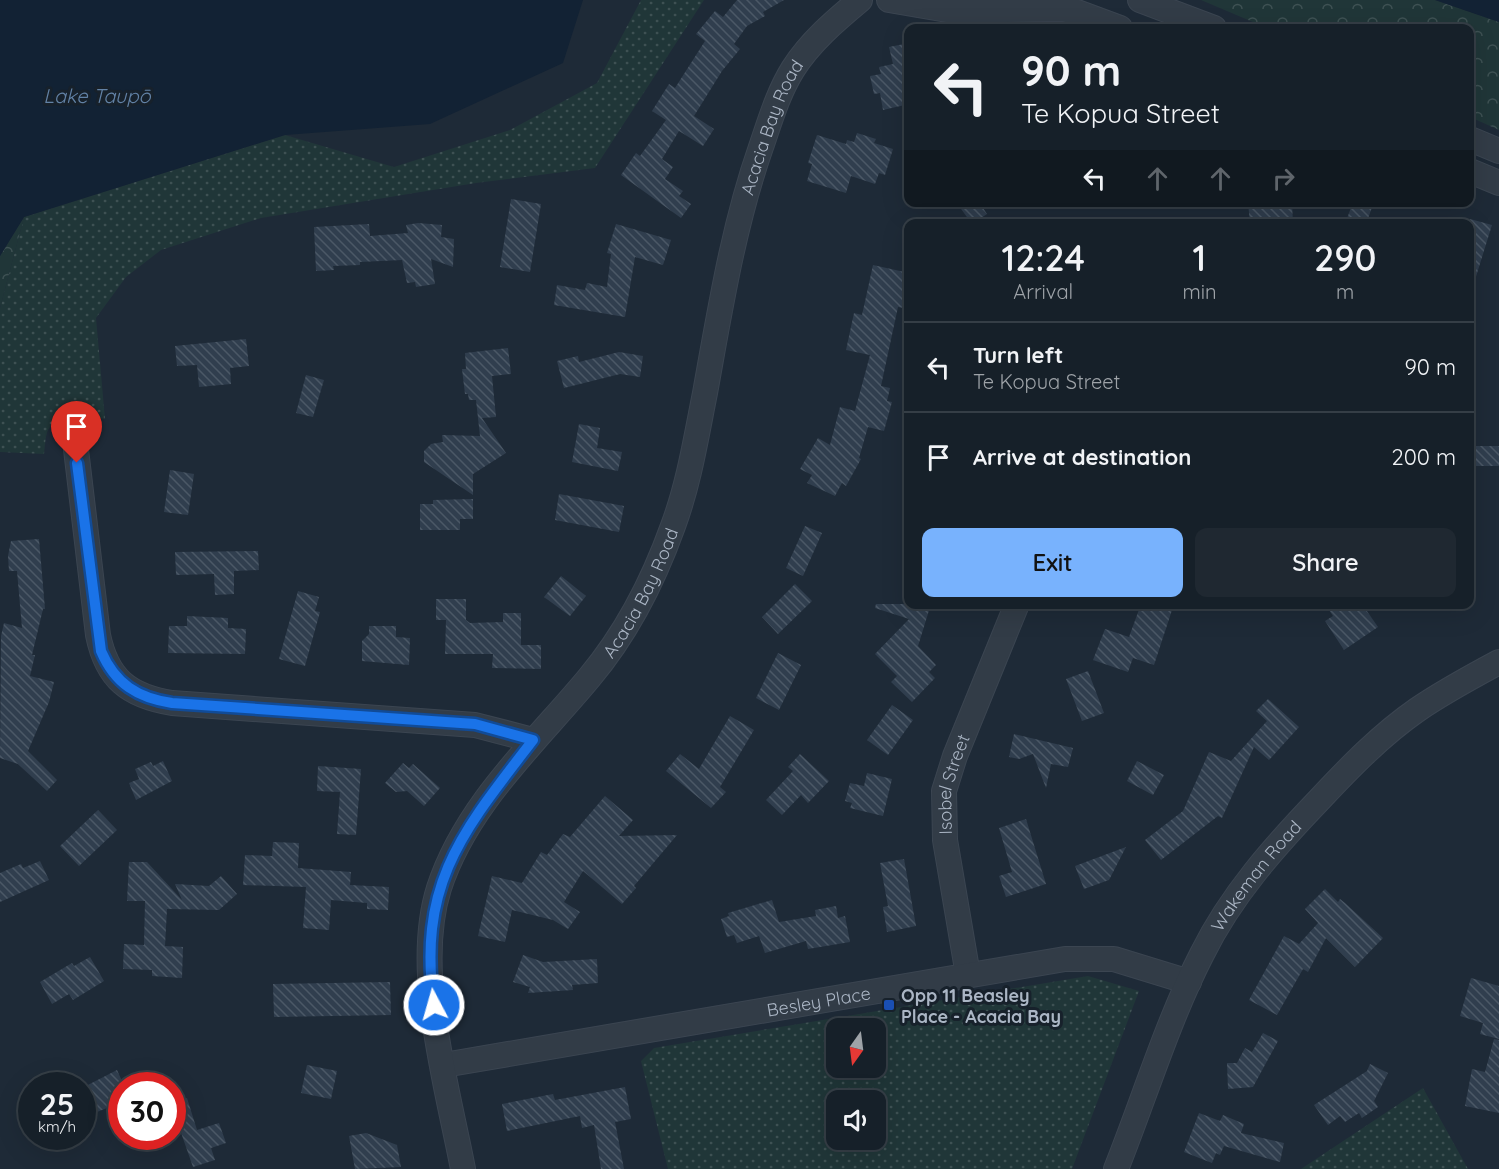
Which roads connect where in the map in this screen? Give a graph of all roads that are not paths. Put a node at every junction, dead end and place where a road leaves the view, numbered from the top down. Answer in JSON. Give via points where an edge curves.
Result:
{"nodes":[{"id":1,"x":860,"y":0,"type":"edge"},
{"id":2,"x":889,"y":0,"type":"edge"},
{"id":3,"x":1140,"y":0,"type":"edge"},
{"id":4,"x":1109,"y":24,"type":"edge"},
{"id":5,"x":1203,"y":24,"type":"edge"},
{"id":6,"x":1474,"y":141,"type":"edge"},
{"id":7,"x":1499,"y":151,"type":"edge"},
{"id":8,"x":1474,"y":173,"type":"edge"},
{"id":9,"x":1499,"y":183,"type":"edge"},
{"id":10,"x":75,"y":441,"type":"dead end"},
{"id":11,"x":1015,"y":609,"type":"edge"},
{"id":12,"x":1499,"y":662,"type":"edge"},
{"id":13,"x":533,"y":740,"type":"junction"},
{"id":14,"x":968,"y":975,"type":"junction"},
{"id":15,"x":1189,"y":982,"type":"junction"},
{"id":16,"x":444,"y":1065,"type":"junction"},
{"id":17,"x":463,"y":1169,"type":"edge"},
{"id":18,"x":1116,"y":1169,"type":"edge"}],
"edges":[{"from":1,"to":13,"type":"street","name":"Acacia Bay Road","via":[[808,49],[792,70],[748,184],[734,236],[692,460],[661,556],[612,649]]},
{"from":2,"to":4,"type":"street","via":[[953,10],[1062,9]]},
{"from":3,"to":5,"type":"street"},
{"from":6,"to":7,"type":"street"},
{"from":8,"to":9,"type":"street"},
{"from":10,"to":13,"type":"street","via":[[101,651],[111,671],[127,687],[140,695],[172,703],[475,724]]},
{"from":11,"to":14,"type":"street","name":"Isobel Street","via":[[944,791],[945,840]]},
{"from":12,"to":15,"type":"street","name":"Wakeman Road","via":[[1415,711],[1336,782],[1229,905]]},
{"from":13,"to":16,"type":"street","name":"Acacia Bay Road","via":[[472,819],[439,888],[430,932],[431,982]]},
{"from":14,"to":15,"type":"street","name":"Besley Place","via":[[1095,957],[1145,967]]},
{"from":14,"to":16,"type":"street","name":"Besley Place"},
{"from":15,"to":18,"type":"street","name":"Wakeman Road"},
{"from":16,"to":17,"type":"street","name":"Acacia Bay Road"}]}
